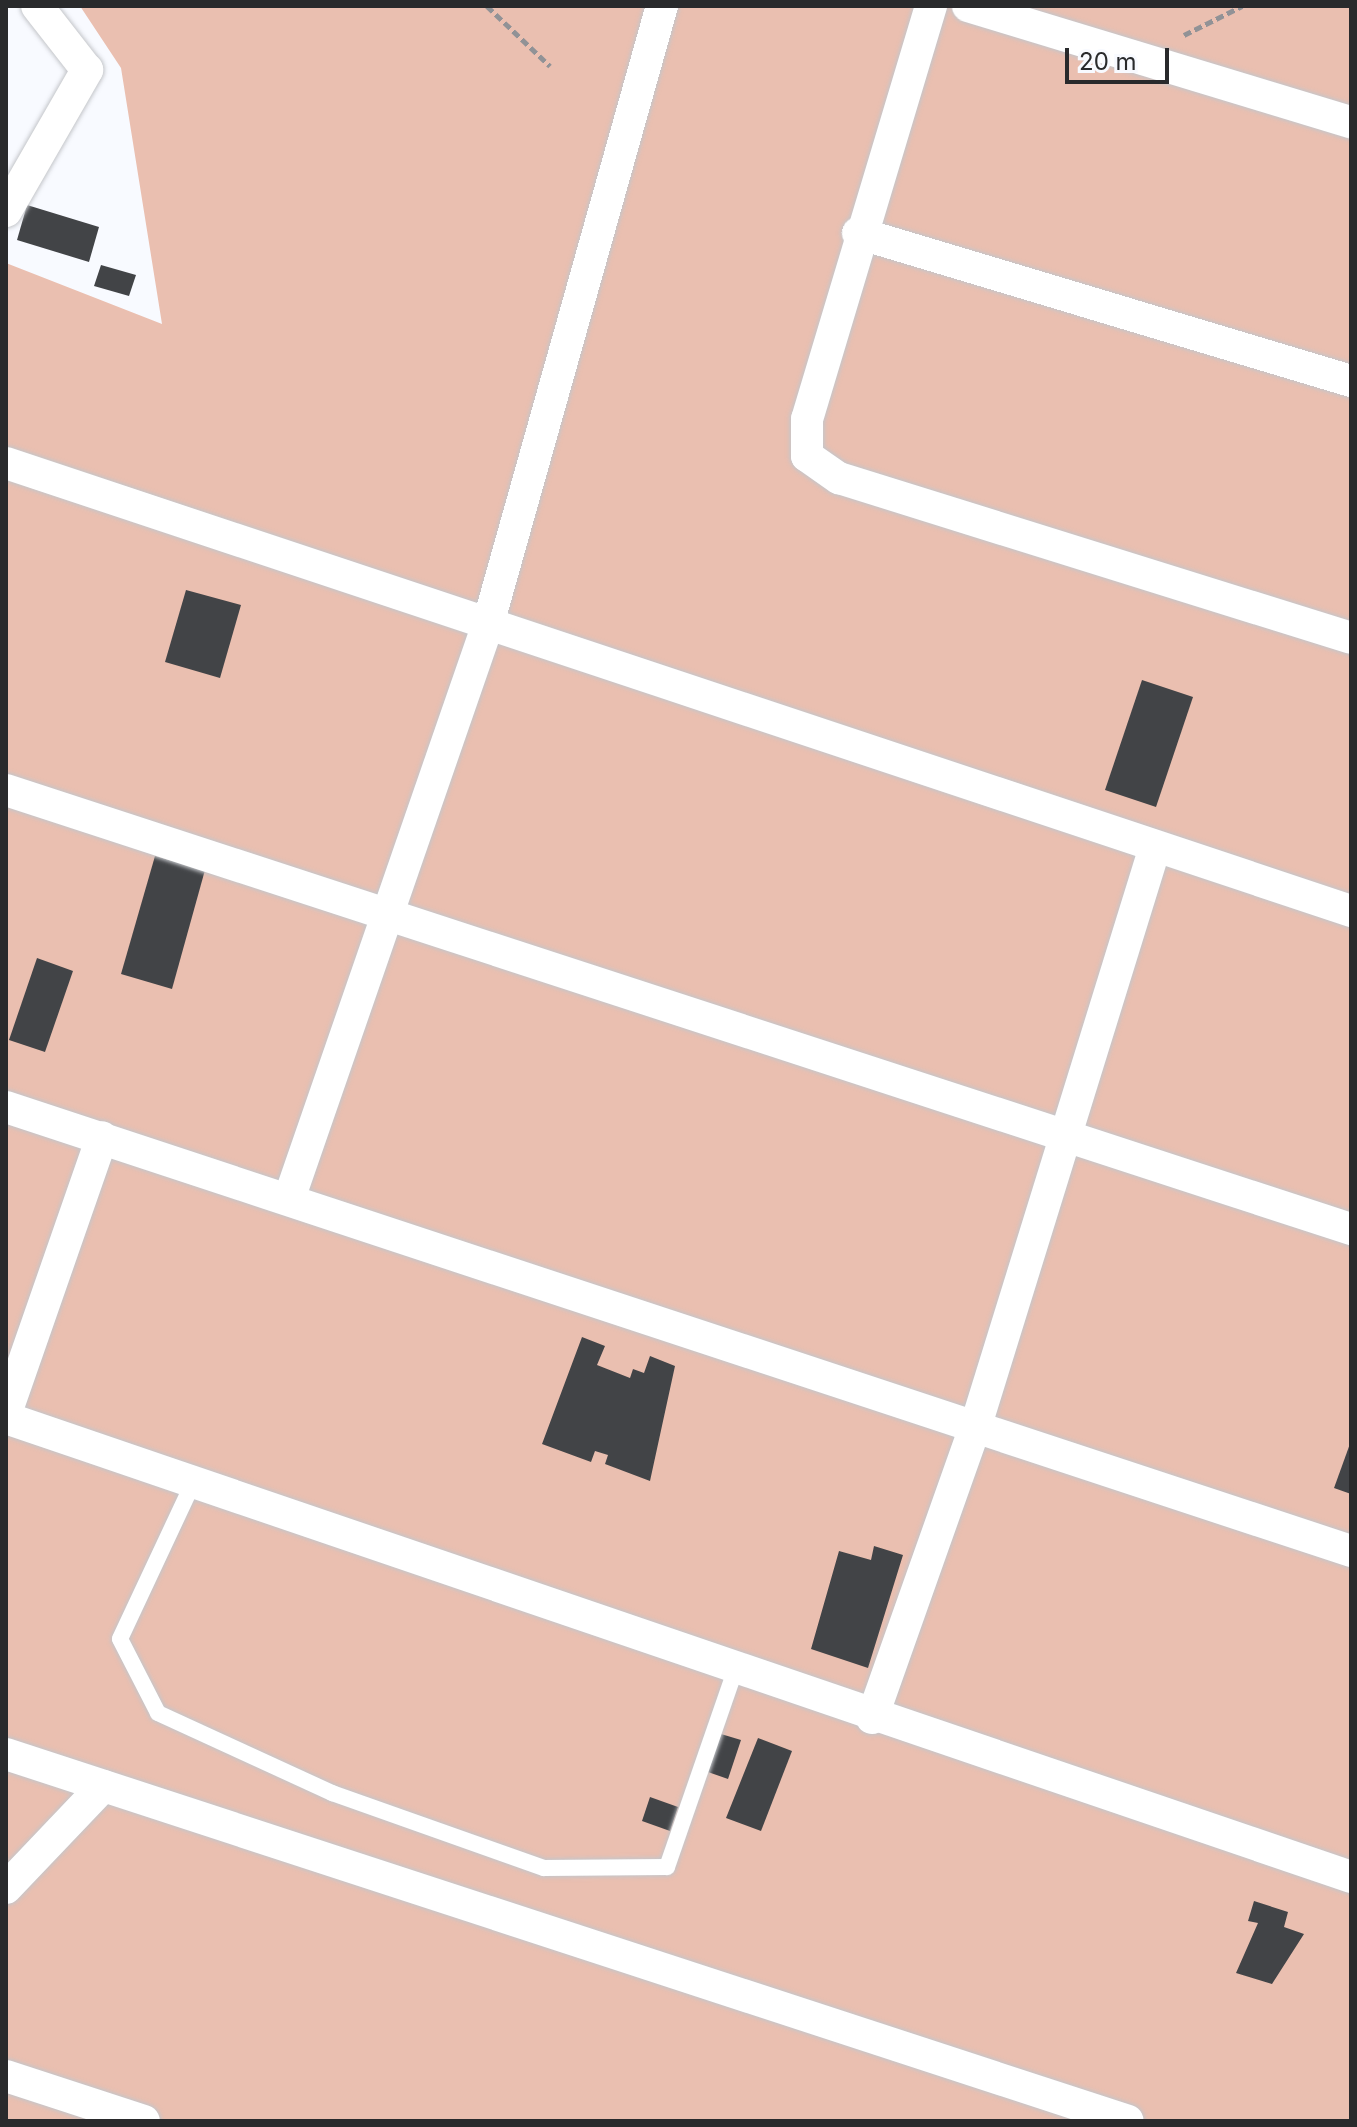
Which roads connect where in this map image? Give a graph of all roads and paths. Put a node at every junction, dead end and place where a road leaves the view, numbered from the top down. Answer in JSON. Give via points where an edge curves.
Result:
{"nodes":[{"id":1,"x":37,"y":6,"type":"edge"},
{"id":2,"x":487,"y":6,"type":"edge"},
{"id":3,"x":662,"y":6,"type":"edge"},
{"id":4,"x":931,"y":6,"type":"edge"},
{"id":5,"x":968,"y":6,"type":"edge"},
{"id":6,"x":550,"y":66,"type":"dead end"},
{"id":7,"x":1351,"y":122,"type":"edge"},
{"id":8,"x":6,"y":211,"type":"edge"},
{"id":9,"x":858,"y":233,"type":"junction"},
{"id":10,"x":1351,"y":381,"type":"edge"},
{"id":11,"x":6,"y":463,"type":"edge"},
{"id":12,"x":488,"y":624,"type":"junction"},
{"id":13,"x":1351,"y":638,"type":"edge"},
{"id":14,"x":6,"y":790,"type":"edge"},
{"id":15,"x":1155,"y":847,"type":"junction"},
{"id":16,"x":1351,"y":911,"type":"edge"},
{"id":17,"x":388,"y":912,"type":"junction"},
{"id":18,"x":6,"y":1107,"type":"edge"},
{"id":19,"x":1069,"y":1136,"type":"junction"},
{"id":20,"x":102,"y":1137,"type":"junction"},
{"id":21,"x":289,"y":1199,"type":"junction"},
{"id":22,"x":1351,"y":1229,"type":"edge"},
{"id":23,"x":6,"y":1416,"type":"edge"},
{"id":24,"x":976,"y":1425,"type":"junction"},
{"id":25,"x":193,"y":1483,"type":"junction"},
{"id":26,"x":1351,"y":1551,"type":"edge"},
{"id":27,"x":735,"y":1671,"type":"junction"},
{"id":28,"x":872,"y":1718,"type":"junction"},
{"id":29,"x":6,"y":1754,"type":"edge"},
{"id":30,"x":103,"y":1786,"type":"junction"},
{"id":31,"x":1351,"y":1877,"type":"edge"},
{"id":32,"x":6,"y":1888,"type":"edge"},
{"id":33,"x":6,"y":2076,"type":"edge"},
{"id":34,"x":144,"y":2121,"type":"edge"},
{"id":35,"x":1128,"y":2121,"type":"edge"}],
"edges":[{"from":1,"to":8,"type":"street","via":[[87,70]]},
{"from":2,"to":6,"type":"path"},
{"from":3,"to":12,"type":"street"},
{"from":4,"to":9,"type":"street"},
{"from":5,"to":7,"type":"street"},
{"from":9,"to":10,"type":"street"},
{"from":9,"to":13,"type":"street","via":[[803,439],[818,467]]},
{"from":11,"to":12,"type":"street"},
{"from":12,"to":15,"type":"street"},
{"from":12,"to":17,"type":"street"},
{"from":14,"to":17,"type":"street"},
{"from":15,"to":16,"type":"street"},
{"from":15,"to":19,"type":"street"},
{"from":17,"to":19,"type":"street"},
{"from":17,"to":21,"type":"street"},
{"from":18,"to":20,"type":"street"},
{"from":19,"to":22,"type":"street"},
{"from":19,"to":24,"type":"street"},
{"from":20,"to":21,"type":"street"},
{"from":20,"to":23,"type":"street"},
{"from":21,"to":24,"type":"street"},
{"from":23,"to":25,"type":"street"},
{"from":24,"to":26,"type":"street"},
{"from":24,"to":28,"type":"street"},
{"from":25,"to":27,"type":"street"},
{"from":25,"to":27,"type":"lane","via":[[120,1639],[158,1713],[332,1793],[544,1868],[667,1867]]},
{"from":27,"to":28,"type":"street"},
{"from":28,"to":31,"type":"street"},
{"from":29,"to":30,"type":"street"},
{"from":30,"to":32,"type":"street"},
{"from":30,"to":35,"type":"street"},
{"from":33,"to":34,"type":"street"}]}
